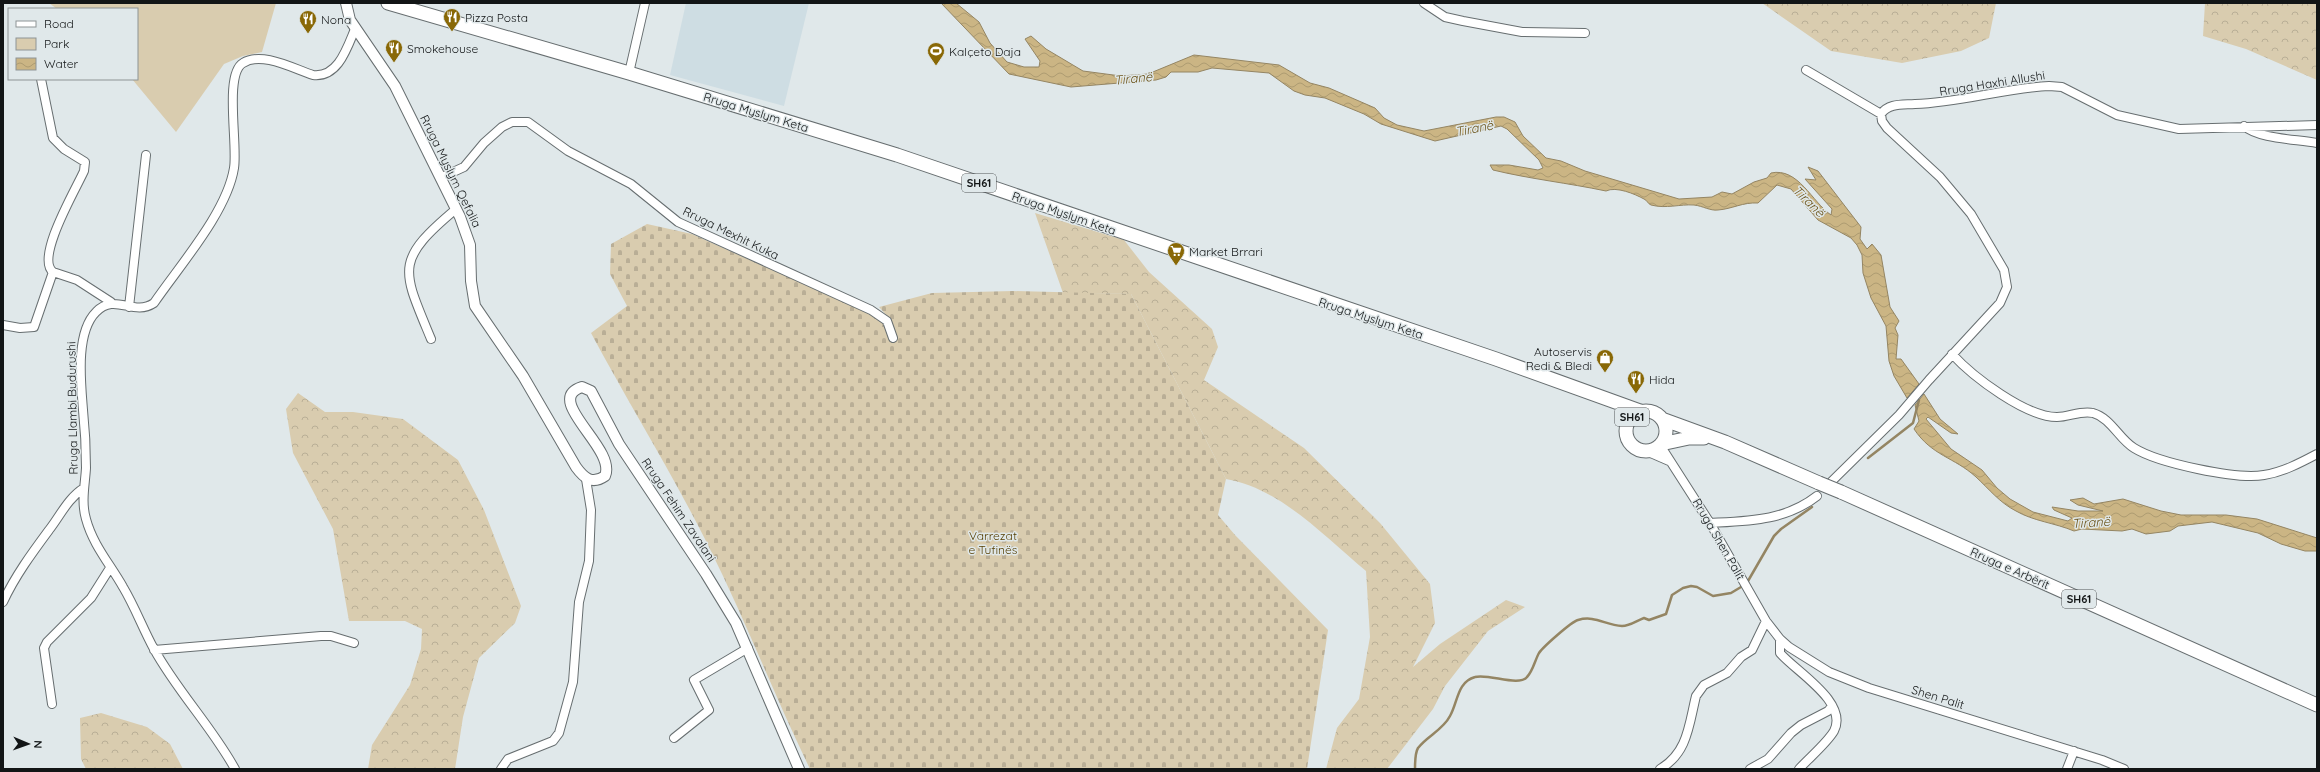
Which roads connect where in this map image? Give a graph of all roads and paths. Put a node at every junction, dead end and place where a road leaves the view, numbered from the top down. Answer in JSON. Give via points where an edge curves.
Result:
{"nodes":[{"id":1,"x":346,"y":3,"type":"edge"},
{"id":2,"x":391,"y":3,"type":"edge"},
{"id":3,"x":645,"y":3,"type":"edge"},
{"id":4,"x":1424,"y":3,"type":"edge"},
{"id":5,"x":355,"y":29,"type":"junction"},
{"id":6,"x":1585,"y":33,"type":"dead end"},
{"id":7,"x":1806,"y":70,"type":"dead end"},
{"id":8,"x":629,"y":73,"type":"junction"},
{"id":9,"x":41,"y":80,"type":"edge"},
{"id":10,"x":1881,"y":114,"type":"junction"},
{"id":11,"x":2317,"y":125,"type":"edge"},
{"id":12,"x":2244,"y":126,"type":"junction"},
{"id":13,"x":2317,"y":142,"type":"edge"},
{"id":14,"x":146,"y":155,"type":"dead end"},
{"id":15,"x":440,"y":178,"type":"junction"},
{"id":16,"x":456,"y":209,"type":"junction"},
{"id":17,"x":53,"y":272,"type":"junction"},
{"id":18,"x":111,"y":302,"type":"junction"},
{"id":19,"x":129,"y":307,"type":"junction"},
{"id":20,"x":3,"y":325,"type":"edge"},
{"id":21,"x":893,"y":338,"type":"dead end"},
{"id":22,"x":431,"y":339,"type":"dead end"},
{"id":23,"x":1952,"y":354,"type":"junction"},
{"id":24,"x":1610,"y":401,"type":"junction"},
{"id":25,"x":1643,"y":412,"type":"junction"},
{"id":26,"x":1662,"y":419,"type":"junction"},
{"id":27,"x":1627,"y":429,"type":"junction"},
{"id":28,"x":1725,"y":442,"type":"junction"},
{"id":29,"x":1661,"y":444,"type":"junction"},
{"id":30,"x":1646,"y":451,"type":"junction"},
{"id":31,"x":2317,"y":454,"type":"edge"},
{"id":32,"x":1671,"y":462,"type":"junction"},
{"id":33,"x":586,"y":479,"type":"junction"},
{"id":34,"x":1822,"y":487,"type":"junction"},
{"id":35,"x":84,"y":488,"type":"junction"},
{"id":36,"x":1710,"y":523,"type":"junction"},
{"id":37,"x":110,"y":568,"type":"junction"},
{"id":38,"x":3,"y":602,"type":"edge"},
{"id":39,"x":1765,"y":618,"type":"junction"},
{"id":40,"x":1780,"y":640,"type":"junction"},
{"id":41,"x":354,"y":643,"type":"dead end"},
{"id":42,"x":748,"y":648,"type":"junction"},
{"id":43,"x":154,"y":650,"type":"junction"},
{"id":44,"x":52,"y":704,"type":"dead end"},
{"id":45,"x":2317,"y":705,"type":"edge"},
{"id":46,"x":1832,"y":706,"type":"junction"},
{"id":47,"x":674,"y":738,"type":"dead end"},
{"id":48,"x":2074,"y":751,"type":"junction"},
{"id":49,"x":235,"y":769,"type":"edge"},
{"id":50,"x":501,"y":769,"type":"edge"},
{"id":51,"x":799,"y":769,"type":"edge"},
{"id":52,"x":1660,"y":769,"type":"edge"},
{"id":53,"x":1750,"y":769,"type":"edge"},
{"id":54,"x":1799,"y":769,"type":"edge"},
{"id":55,"x":2067,"y":769,"type":"edge"},
{"id":56,"x":2124,"y":769,"type":"edge"}],
"edges":[{"from":1,"to":5,"type":"street","name":"Rruga Myslym Qefalia"},
{"from":2,"to":8,"type":"main road","name":"Rruga Myslym Keta","number":"SH61"},
{"from":3,"to":8,"type":"street"},
{"from":4,"to":6,"type":"street","via":[[1446,16],[1522,32]]},
{"from":5,"to":15,"type":"street","name":"Rruga Myslym Qefalia","via":[[395,86]]},
{"from":5,"to":19,"type":"street","via":[[340,60],[327,74],[313,75],[259,59],[242,63],[236,68],[232,88],[236,160],[226,196],[216,215],[154,303],[149,307]]},
{"from":7,"to":10,"type":"street"},
{"from":8,"to":24,"type":"main road","name":"Rruga Myslym Keta","number":"SH61","via":[[909,159],[1496,359]]},
{"from":9,"to":17,"type":"street","via":[[54,138],[64,149],[85,162],[84,172],[50,243],[48,266]]},
{"from":10,"to":12,"type":"street","name":"Rruga Haxhi Allushi","via":[[1885,108],[1893,105],[1942,104],[2049,86],[2062,87],[2117,115],[2158,126],[2179,129]]},
{"from":10,"to":23,"type":"street","via":[[1882,121],[1888,128],[1960,198],[2004,270],[2006,287],[2000,303]]},
{"from":11,"to":12,"type":"street","name":"Rruga Haxhi Allushi"},
{"from":12,"to":13,"type":"street","via":[[2250,132],[2263,136]]},
{"from":14,"to":19,"type":"street"},
{"from":15,"to":16,"type":"street","name":"Rruga Myslym Qefalia"},
{"from":15,"to":21,"type":"street","name":"Rruga Mexhit Kuka","via":[[464,167],[484,143],[502,127],[512,122],[528,122],[568,151],[632,184],[678,222],[871,310],[887,321]]},
{"from":16,"to":22,"type":"street","via":[[422,240],[409,265],[407,276],[410,289]]},
{"from":16,"to":33,"type":"street","name":"Rruga Myslym Qefalia","via":[[470,245],[471,281],[476,306],[523,376],[576,467]]},
{"from":17,"to":18,"type":"street","via":[[77,280]]},
{"from":17,"to":20,"type":"street","via":[[34,327]]},
{"from":18,"to":19,"type":"street"},
{"from":18,"to":35,"type":"street","name":"Rruga Llambi Budurushi","via":[[97,310],[89,319],[83,338]]},
{"from":23,"to":31,"type":"street","via":[[1975,378],[2024,407],[2057,417],[2092,413],[2109,423],[2134,448],[2171,461],[2251,477],[2279,472]]},
{"from":23,"to":34,"type":"street","via":[[1899,415]]},
{"from":24,"to":25,"type":"main road","name":"Rruga Myslym Keta","number":"SH61"},
{"from":24,"to":27,"type":"main road","number":"SH61"},
{"from":25,"to":26,"type":"main road","number":"SH61","via":[[1652,412]]},
{"from":25,"to":27,"type":"main road","number":"SH61","via":[[1633,416]]},
{"from":26,"to":28,"type":"main road","name":"Rruga e Arbërit","number":"SH61"},
{"from":26,"to":29,"type":"main road","number":"SH61","via":[[1666,431]]},
{"from":27,"to":30,"type":"main road","number":"SH61","via":[[1632,444],[1637,449]]},
{"from":28,"to":29,"type":"main road","name":"Rruga e Arbërit","number":"SH61","via":[[1689,438]]},
{"from":28,"to":34,"type":"main road","name":"Rruga e Arbërit","number":"SH61"},
{"from":29,"to":30,"type":"main road","number":"SH61"},
{"from":29,"to":32,"type":"street","name":"Rruga Shen Palit"},
{"from":30,"to":32,"type":"street"},
{"from":32,"to":36,"type":"street","name":"Rruga Shen Palit"},
{"from":33,"to":42,"type":"street","name":"Rruga Fehim Zavalani","via":[[601,479],[607,467],[602,453],[571,408],[573,391],[582,387],[591,391],[619,444],[722,598]]},
{"from":33,"to":50,"type":"street","via":[[591,510],[589,561],[579,602],[573,682],[560,734],[553,741],[508,759]]},
{"from":34,"to":36,"type":"street","via":[[1795,509],[1769,519]]},
{"from":34,"to":45,"type":"main road","name":"Rruga e Arbërit","number":"SH61","bridge":true,"via":[[1841,492]]},
{"from":35,"to":37,"type":"street","name":"Rruga Llambi Budurushi","via":[[83,505],[89,531]]},
{"from":35,"to":38,"type":"street","via":[[67,504],[17,574]]},
{"from":36,"to":39,"type":"street","name":"Rruga Shen Palit"},
{"from":37,"to":43,"type":"street","name":"Rruga Llambi Budurushi","via":[[129,596]]},
{"from":37,"to":44,"type":"street","via":[[91,598],[44,648]]},
{"from":39,"to":40,"type":"street","name":"Shen Palit"},
{"from":39,"to":52,"type":"street","via":[[1752,650],[1741,657],[1731,670],[1699,690],[1686,740],[1674,758]]},
{"from":40,"to":46,"type":"street","via":[[1780,653],[1817,687]]},
{"from":40,"to":48,"type":"street","name":"Shen Palit","via":[[1802,656],[1847,680]]},
{"from":41,"to":43,"type":"street","via":[[331,636],[321,636]]},
{"from":42,"to":47,"type":"street","via":[[694,680],[709,710]]},
{"from":42,"to":51,"type":"street","name":"Rruga Fehim Zavalani"},
{"from":43,"to":49,"type":"street","name":"Rruga Llambi Budurushi"},
{"from":46,"to":53,"type":"street","via":[[1828,711],[1801,725],[1768,759]]},
{"from":46,"to":54,"type":"street","via":[[1837,716],[1835,729]]},
{"from":48,"to":55,"type":"street"},
{"from":48,"to":56,"type":"street","name":"Shen Palit"}]}
